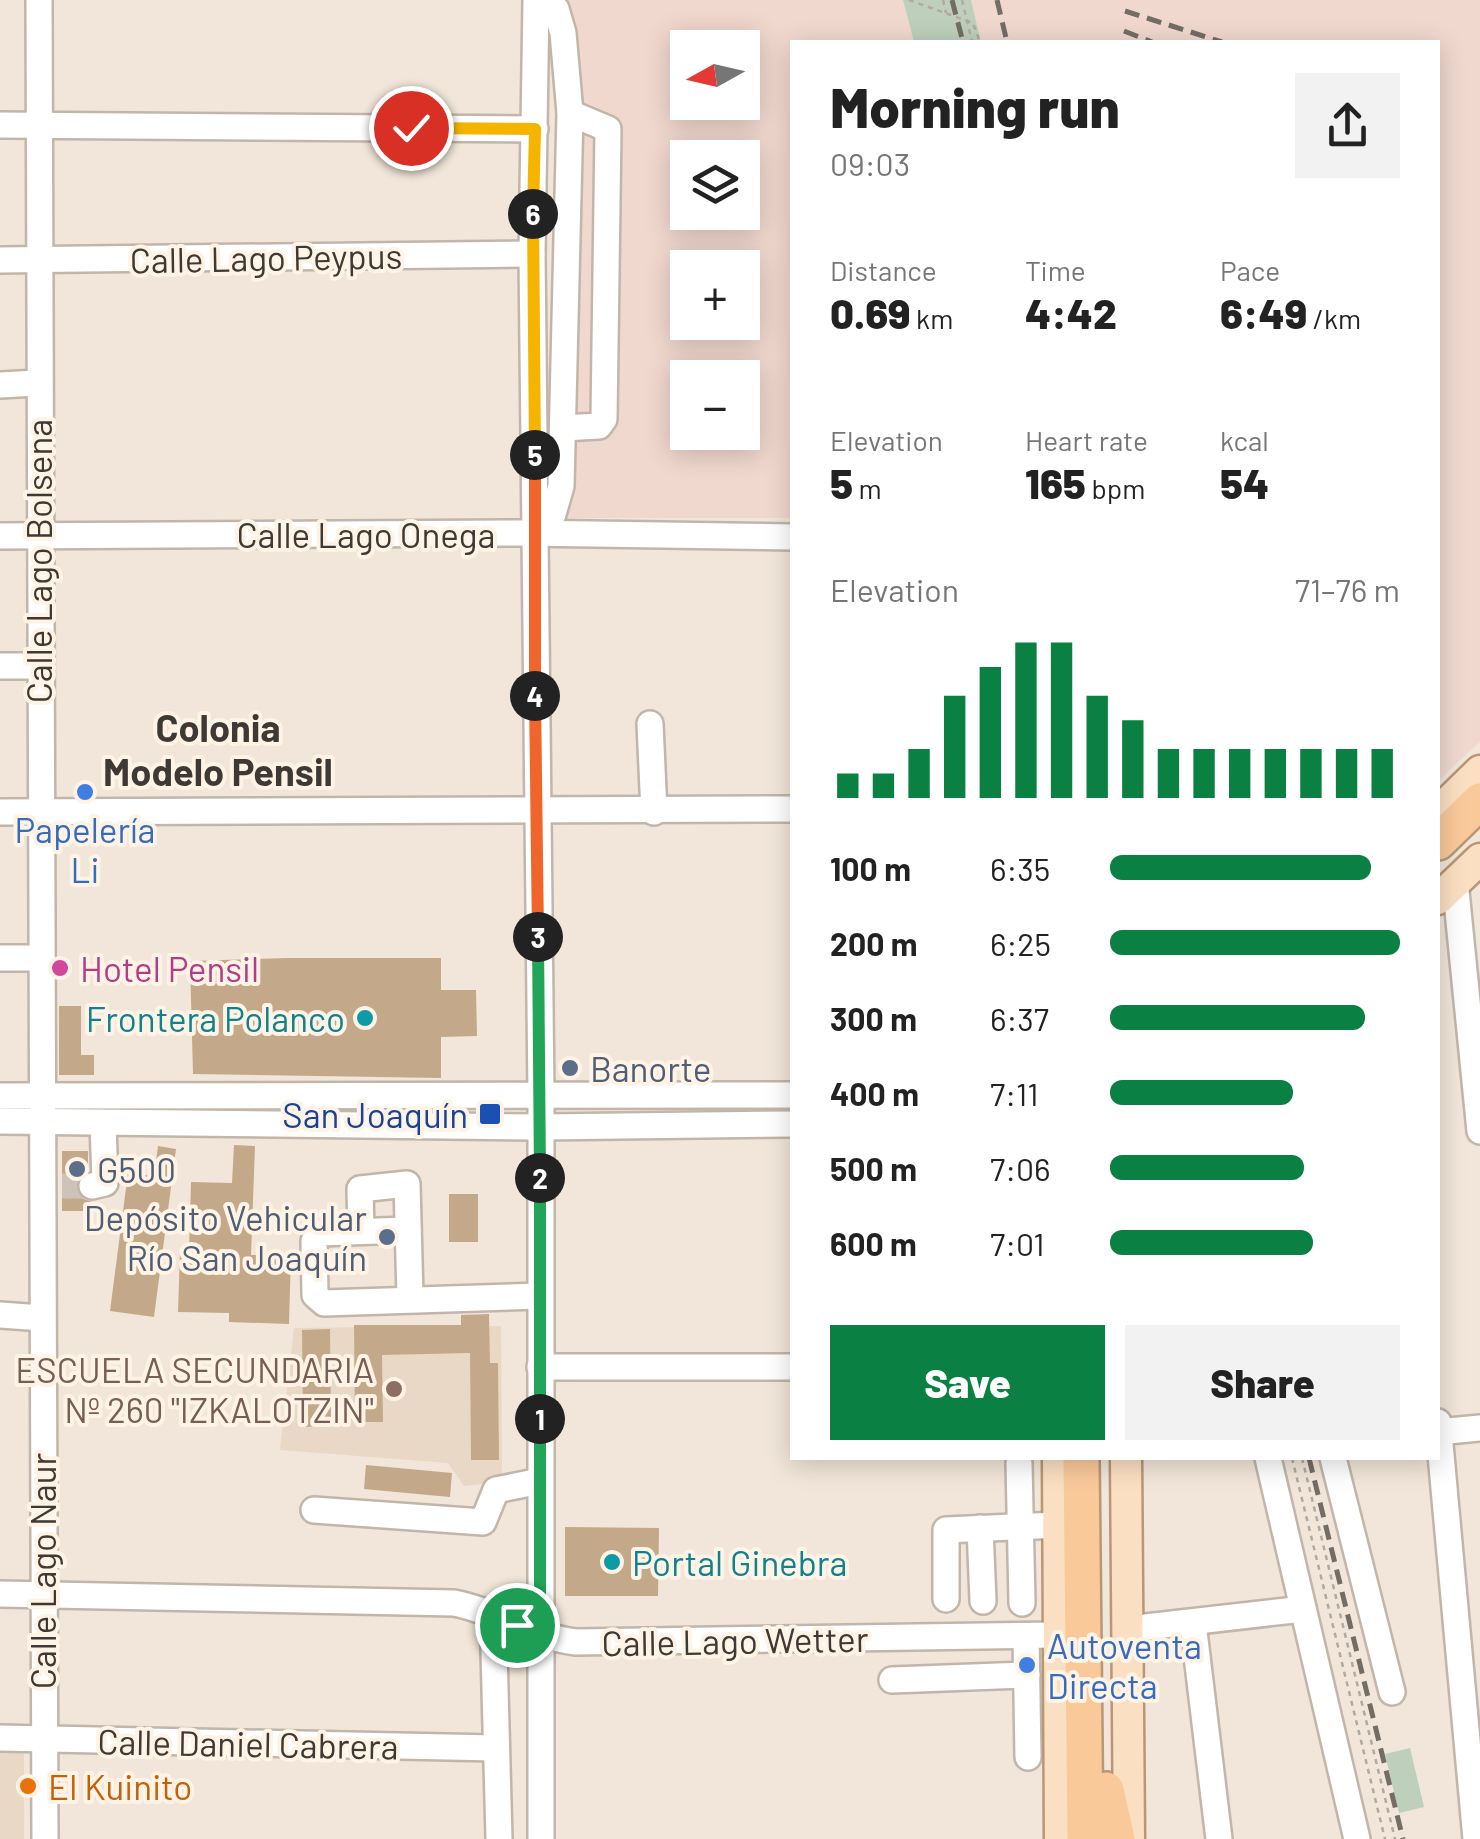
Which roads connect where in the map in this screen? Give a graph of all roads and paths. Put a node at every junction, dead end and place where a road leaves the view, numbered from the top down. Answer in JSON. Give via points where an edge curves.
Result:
{"nodes":[{"id":1,"x":39,"y":0,"type":"edge"},
{"id":2,"x":536,"y":0,"type":"edge"},
{"id":3,"x":546,"y":0,"type":"edge"},
{"id":4,"x":909,"y":0,"type":"edge"},
{"id":5,"x":943,"y":0,"type":"edge"},
{"id":6,"x":962,"y":0,"type":"edge"},
{"id":7,"x":946,"y":14,"type":"junction"},
{"id":8,"x":967,"y":22,"type":"junction"},
{"id":9,"x":972,"y":40,"type":"edge"},
{"id":10,"x":980,"y":40,"type":"edge"},
{"id":11,"x":570,"y":113,"type":"junction"},
{"id":12,"x":0,"y":125,"type":"edge"},
{"id":13,"x":40,"y":125,"type":"junction"},
{"id":14,"x":535,"y":129,"type":"junction"},
{"id":15,"x":532,"y":254,"type":"junction"},
{"id":16,"x":0,"y":260,"type":"edge"},
{"id":17,"x":39,"y":260,"type":"junction"},
{"id":18,"x":606,"y":308,"type":"junction"},
{"id":19,"x":566,"y":309,"type":"junction"},
{"id":20,"x":37,"y":383,"type":"junction"},
{"id":21,"x":0,"y":385,"type":"edge"},
{"id":22,"x":563,"y":428,"type":"junction"},
{"id":23,"x":535,"y":529,"type":"junction"},
{"id":24,"x":0,"y":536,"type":"edge"},
{"id":25,"x":38,"y":537,"type":"junction"},
{"id":26,"x":790,"y":537,"type":"edge"},
{"id":27,"x":0,"y":666,"type":"edge"},
{"id":28,"x":38,"y":666,"type":"junction"},
{"id":29,"x":650,"y":724,"type":"dead end"},
{"id":30,"x":1480,"y":772,"type":"edge"},
{"id":31,"x":1480,"y":801,"type":"edge"},
{"id":32,"x":790,"y":809,"type":"edge"},
{"id":33,"x":1440,"y":810,"type":"edge"},
{"id":34,"x":0,"y":812,"type":"edge"},
{"id":35,"x":40,"y":812,"type":"junction"},
{"id":36,"x":654,"y":812,"type":"junction"},
{"id":37,"x":536,"y":813,"type":"junction"},
{"id":38,"x":1440,"y":840,"type":"edge"},
{"id":39,"x":1480,"y":852,"type":"edge"},
{"id":40,"x":1443,"y":883,"type":"edge"},
{"id":41,"x":0,"y":958,"type":"edge"},
{"id":42,"x":39,"y":958,"type":"junction"},
{"id":43,"x":790,"y":1095,"type":"edge"},
{"id":44,"x":0,"y":1096,"type":"edge"},
{"id":45,"x":540,"y":1098,"type":"junction"},
{"id":46,"x":42,"y":1110,"type":"junction"},
{"id":47,"x":0,"y":1121,"type":"edge"},
{"id":48,"x":103,"y":1123,"type":"junction"},
{"id":49,"x":790,"y":1124,"type":"edge"},
{"id":50,"x":541,"y":1127,"type":"junction"},
{"id":51,"x":1480,"y":1132,"type":"edge"},
{"id":52,"x":92,"y":1186,"type":"dead end"},
{"id":53,"x":408,"y":1230,"type":"junction"},
{"id":54,"x":360,"y":1231,"type":"junction"},
{"id":55,"x":539,"y":1296,"type":"junction"},
{"id":56,"x":410,"y":1297,"type":"junction"},
{"id":57,"x":0,"y":1315,"type":"edge"},
{"id":58,"x":42,"y":1318,"type":"junction"},
{"id":59,"x":540,"y":1366,"type":"junction"},
{"id":60,"x":790,"y":1367,"type":"edge"},
{"id":61,"x":1480,"y":1428,"type":"edge"},
{"id":62,"x":1440,"y":1432,"type":"edge"},
{"id":63,"x":1440,"y":1453,"type":"edge"},
{"id":64,"x":1058,"y":1460,"type":"edge"},
{"id":65,"x":1103,"y":1460,"type":"edge"},
{"id":66,"x":1126,"y":1460,"type":"edge"},
{"id":67,"x":1268,"y":1460,"type":"edge"},
{"id":68,"x":1293,"y":1460,"type":"edge"},
{"id":69,"x":1302,"y":1460,"type":"edge"},
{"id":70,"x":1322,"y":1461,"type":"edge"},
{"id":71,"x":1019,"y":1463,"type":"dead end"},
{"id":72,"x":1305,"y":1471,"type":"junction"},
{"id":73,"x":1298,"y":1479,"type":"junction"},
{"id":74,"x":540,"y":1481,"type":"junction"},
{"id":75,"x":1089,"y":1481,"type":"edge"},
{"id":76,"x":1278,"y":1500,"type":"junction"},
{"id":77,"x":314,"y":1510,"type":"dead end"},
{"id":78,"x":1058,"y":1525,"type":"junction"},
{"id":79,"x":1020,"y":1526,"type":"junction"},
{"id":80,"x":980,"y":1528,"type":"junction"},
{"id":81,"x":0,"y":1594,"type":"edge"},
{"id":82,"x":42,"y":1596,"type":"junction"},
{"id":83,"x":946,"y":1599,"type":"dead end"},
{"id":84,"x":983,"y":1601,"type":"dead end"},
{"id":85,"x":1368,"y":1601,"type":"junction"},
{"id":86,"x":1022,"y":1603,"type":"dead end"},
{"id":87,"x":1337,"y":1605,"type":"junction"},
{"id":88,"x":1316,"y":1608,"type":"junction"},
{"id":89,"x":493,"y":1614,"type":"junction"},
{"id":90,"x":1193,"y":1623,"type":"junction"},
{"id":91,"x":1128,"y":1629,"type":"junction"},
{"id":92,"x":540,"y":1635,"type":"junction"},
{"id":93,"x":1058,"y":1635,"type":"junction"},
{"id":94,"x":1026,"y":1636,"type":"junction"},
{"id":95,"x":1027,"y":1675,"type":"junction"},
{"id":96,"x":892,"y":1680,"type":"dead end"},
{"id":97,"x":1392,"y":1692,"type":"dead end"},
{"id":98,"x":0,"y":1738,"type":"edge"},
{"id":99,"x":44,"y":1739,"type":"junction"},
{"id":100,"x":496,"y":1748,"type":"junction"},
{"id":101,"x":1028,"y":1758,"type":"dead end"},
{"id":102,"x":1095,"y":1785,"type":"junction"},
{"id":103,"x":45,"y":1839,"type":"edge"},
{"id":104,"x":499,"y":1839,"type":"edge"},
{"id":105,"x":541,"y":1839,"type":"edge"},
{"id":106,"x":1060,"y":1839,"type":"edge"},
{"id":107,"x":1071,"y":1839,"type":"edge"},
{"id":108,"x":1085,"y":1839,"type":"edge"},
{"id":109,"x":1106,"y":1839,"type":"edge"},
{"id":110,"x":1116,"y":1839,"type":"edge"},
{"id":111,"x":1129,"y":1839,"type":"edge"},
{"id":112,"x":1219,"y":1839,"type":"edge"},
{"id":113,"x":1357,"y":1839,"type":"edge"},
{"id":114,"x":1385,"y":1839,"type":"edge"},
{"id":115,"x":1395,"y":1839,"type":"edge"},
{"id":116,"x":1476,"y":1839,"type":"edge"}],
"edges":[{"from":1,"to":13,"type":"street","name":"Calle Lago Bolsena"},
{"from":2,"to":14,"type":"street"},
{"from":3,"to":11,"type":"street","via":[[563,33]]},
{"from":4,"to":7,"type":"path"},
{"from":5,"to":7,"type":"path"},
{"from":6,"to":8,"type":"path"},
{"from":7,"to":8,"type":"path"},
{"from":8,"to":9,"type":"path"},
{"from":8,"to":10,"type":"path","via":[[976,26]]},
{"from":11,"to":18,"type":"street","via":[[608,129]]},
{"from":11,"to":19,"type":"street"},
{"from":12,"to":13,"type":"street"},
{"from":13,"to":14,"type":"street"},
{"from":13,"to":17,"type":"street","name":"Calle Lago Bolsena"},
{"from":14,"to":15,"type":"street"},
{"from":15,"to":17,"type":"street","name":"Calle Lago Peypus"},
{"from":15,"to":23,"type":"street"},
{"from":16,"to":17,"type":"street","name":"Calle Lago Peypus"},
{"from":17,"to":20,"type":"street","name":"Calle Lago Bolsena"},
{"from":18,"to":19,"type":"street"},
{"from":18,"to":22,"type":"street","via":[[604,419],[599,426]]},
{"from":19,"to":22,"type":"street"},
{"from":20,"to":21,"type":"street"},
{"from":20,"to":25,"type":"street","name":"Calle Lago Bolsena"},
{"from":22,"to":23,"type":"street","via":[[561,486],[553,514]]},
{"from":23,"to":25,"type":"street","name":"Calle Lago Onega"},
{"from":23,"to":26,"type":"street","name":"Calle Lago Onega"},
{"from":23,"to":37,"type":"street"},
{"from":24,"to":25,"type":"street","name":"Calle Lago Onega"},
{"from":25,"to":28,"type":"street","name":"Calle Lago Bolsena"},
{"from":27,"to":28,"type":"street"},
{"from":28,"to":35,"type":"street","name":"Calle Lago Bolsena"},
{"from":29,"to":36,"type":"street"},
{"from":30,"to":33,"type":"main road"},
{"from":31,"to":38,"type":"highway"},
{"from":32,"to":36,"type":"street"},
{"from":34,"to":35,"type":"street"},
{"from":35,"to":37,"type":"street"},
{"from":35,"to":42,"type":"street","name":"Calle Lago Bolsena"},
{"from":36,"to":37,"type":"street"},
{"from":37,"to":45,"type":"street"},
{"from":39,"to":40,"type":"highway"},
{"from":40,"to":51,"type":"street"},
{"from":41,"to":42,"type":"street"},
{"from":42,"to":46,"type":"street","name":"Calle Lago Bolsena"},
{"from":43,"to":45,"type":"street"},
{"from":44,"to":46,"type":"street"},
{"from":45,"to":46,"type":"street"},
{"from":45,"to":50,"type":"street"},
{"from":46,"to":47,"type":"street"},
{"from":46,"to":48,"type":"street"},
{"from":46,"to":58,"type":"street","name":"Calle Lago Naur","via":[[52,1187]]},
{"from":48,"to":50,"type":"street"},
{"from":48,"to":52,"type":"street","via":[[105,1183]]},
{"from":49,"to":50,"type":"street"},
{"from":50,"to":55,"type":"street"},
{"from":53,"to":54,"type":"street"},
{"from":53,"to":54,"type":"street","via":[[407,1184],[360,1189]]},
{"from":53,"to":56,"type":"street"},
{"from":54,"to":56,"type":"street","via":[[316,1236],[315,1295],[324,1303]]},
{"from":55,"to":56,"type":"street"},
{"from":55,"to":59,"type":"street"},
{"from":57,"to":58,"type":"street"},
{"from":58,"to":82,"type":"street","name":"Calle Lago Naur"},
{"from":59,"to":60,"type":"street"},
{"from":59,"to":74,"type":"street"},
{"from":61,"to":62,"type":"street"},
{"from":63,"to":116,"type":"street"},
{"from":64,"to":78,"type":"main road"},
{"from":65,"to":75,"type":"highway"},
{"from":66,"to":91,"type":"main road"},
{"from":67,"to":76,"type":"street"},
{"from":68,"to":73,"type":"path"},
{"from":69,"to":72,"type":"path"},
{"from":70,"to":72,"type":"path"},
{"from":70,"to":85,"type":"street"},
{"from":71,"to":79,"type":"street"},
{"from":72,"to":73,"type":"path"},
{"from":72,"to":87,"type":"path"},
{"from":73,"to":76,"type":"path"},
{"from":73,"to":88,"type":"path"},
{"from":74,"to":77,"type":"street","via":[[496,1490],[483,1522]]},
{"from":74,"to":92,"type":"street"},
{"from":75,"to":102,"type":"highway"},
{"from":76,"to":88,"type":"street"},
{"from":78,"to":79,"type":"street"},
{"from":78,"to":93,"type":"main road"},
{"from":79,"to":80,"type":"street"},
{"from":79,"to":86,"type":"street"},
{"from":80,"to":83,"type":"street","via":[[944,1532]]},
{"from":80,"to":84,"type":"street"},
{"from":81,"to":82,"type":"street","name":"Calle Lago Wetter"},
{"from":82,"to":89,"type":"street","name":"Calle Lago Wetter","via":[[454,1604]]},
{"from":82,"to":99,"type":"street","name":"Calle Lago Naur"},
{"from":85,"to":87,"type":"path"},
{"from":85,"to":97,"type":"street"},
{"from":87,"to":88,"type":"path"},
{"from":87,"to":115,"type":"path"},
{"from":88,"to":90,"type":"street"},
{"from":88,"to":113,"type":"street"},
{"from":88,"to":114,"type":"path"},
{"from":89,"to":92,"type":"street","name":"Calle Lago Wetter"},
{"from":89,"to":100,"type":"street"},
{"from":90,"to":91,"type":"street"},
{"from":90,"to":112,"type":"street"},
{"from":91,"to":111,"type":"main road"},
{"from":92,"to":94,"type":"street","name":"Calle Lago Wetter","via":[[576,1642]]},
{"from":92,"to":105,"type":"street"},
{"from":93,"to":94,"type":"street","name":"Calle Lago Wetter"},
{"from":93,"to":106,"type":"main road"},
{"from":94,"to":95,"type":"street"},
{"from":95,"to":96,"type":"street"},
{"from":95,"to":101,"type":"street"},
{"from":98,"to":99,"type":"street","name":"Calle Daniel Cabrera"},
{"from":99,"to":100,"type":"street","name":"Calle Daniel Cabrera"},
{"from":99,"to":103,"type":"street","name":"Calle Lago Naur"},
{"from":100,"to":104,"type":"street"},
{"from":102,"to":107,"type":"highway"},
{"from":102,"to":108,"type":"highway"},
{"from":102,"to":109,"type":"highway"},
{"from":102,"to":110,"type":"highway"}]}
